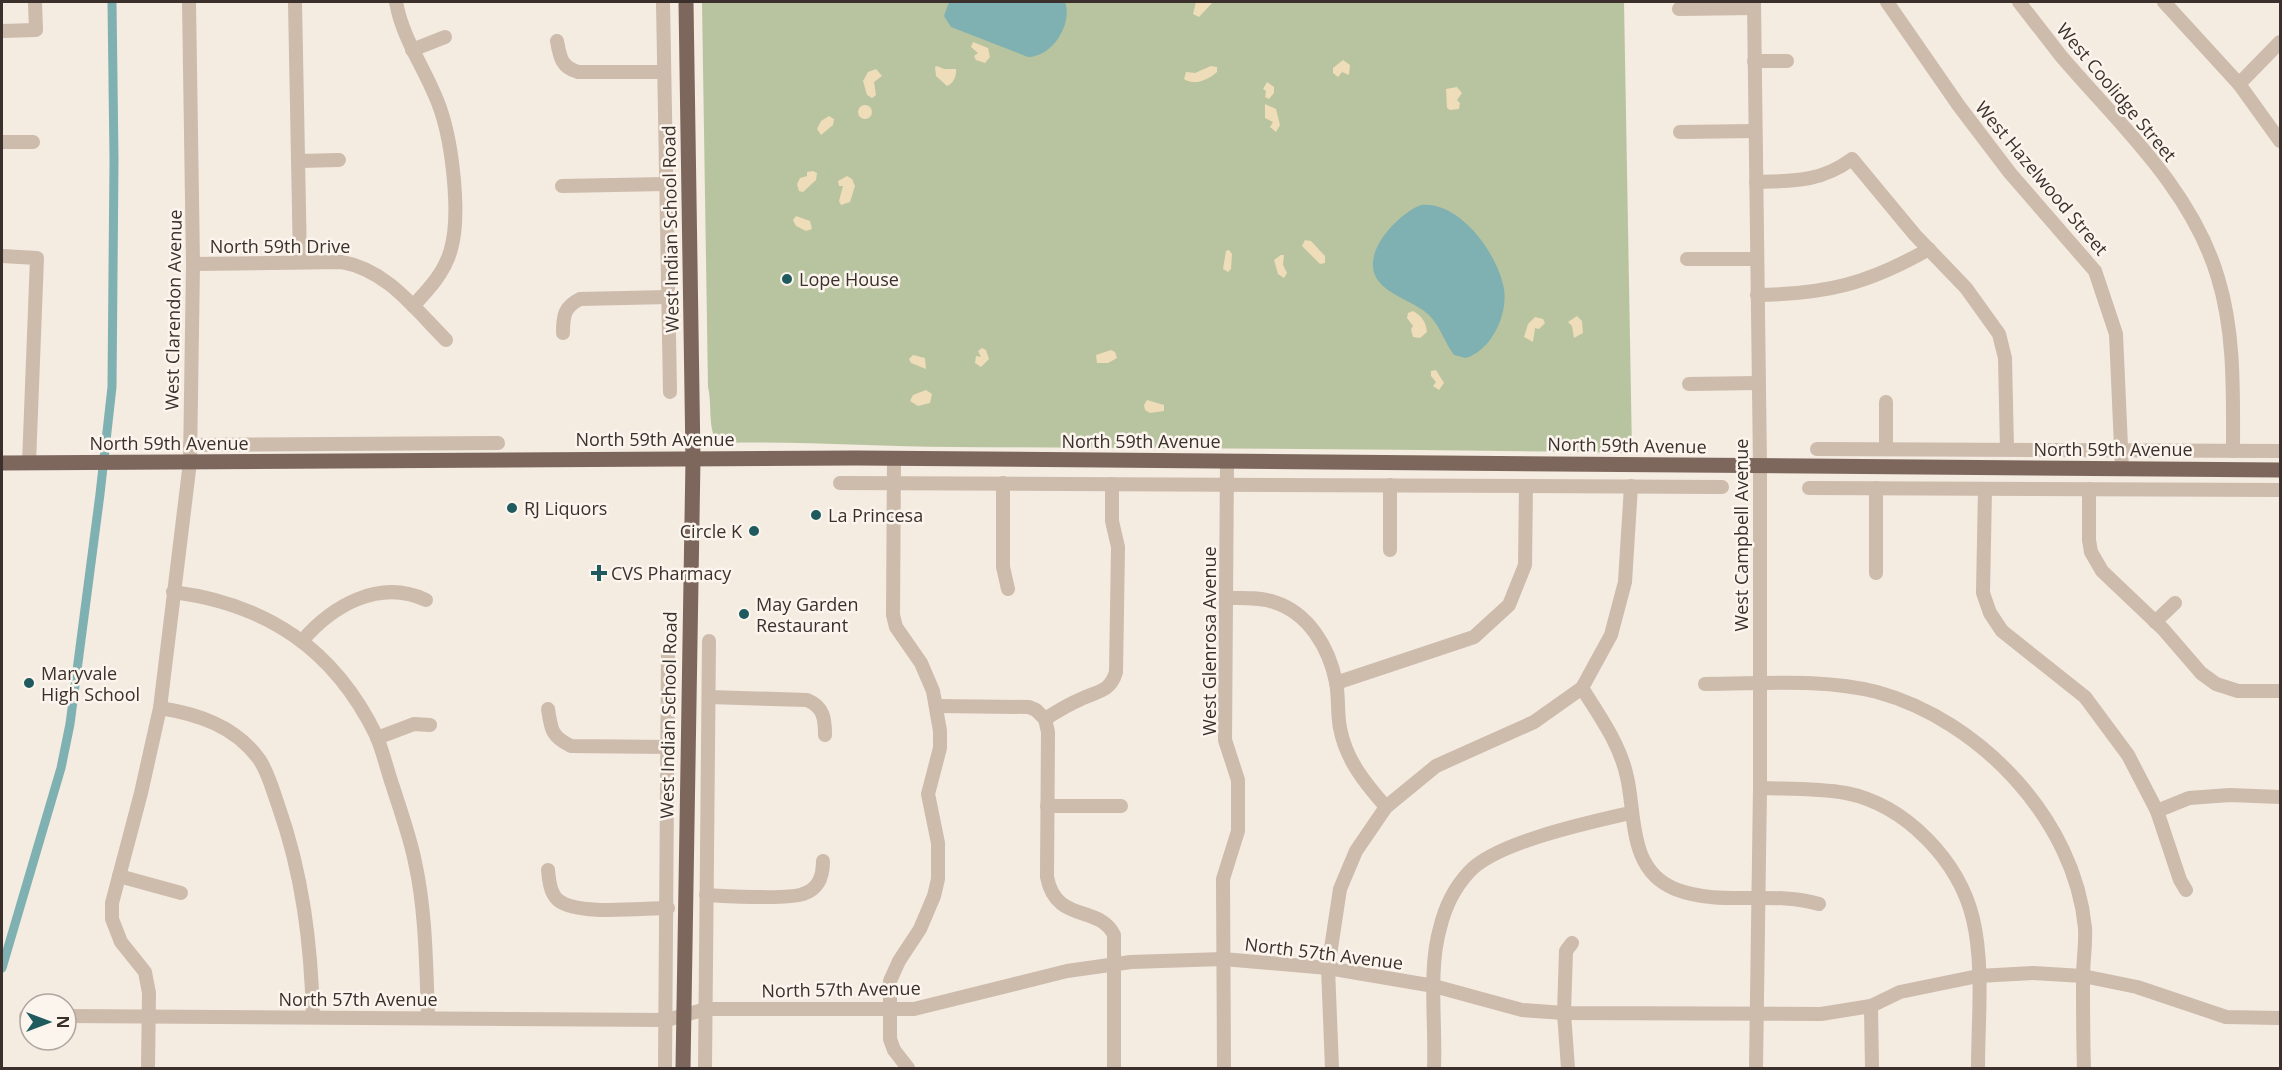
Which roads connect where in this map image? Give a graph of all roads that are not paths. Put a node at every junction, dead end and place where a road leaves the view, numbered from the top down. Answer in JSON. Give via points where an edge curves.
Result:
{"nodes":[{"id":1,"x":35,"y":2,"type":"edge"},
{"id":2,"x":189,"y":2,"type":"edge"},
{"id":3,"x":295,"y":2,"type":"edge"},
{"id":4,"x":396,"y":2,"type":"edge"},
{"id":5,"x":663,"y":2,"type":"edge"},
{"id":6,"x":686,"y":2,"type":"edge"},
{"id":7,"x":1887,"y":2,"type":"edge"},
{"id":8,"x":2019,"y":2,"type":"edge"},
{"id":9,"x":2164,"y":2,"type":"edge"},
{"id":10,"x":1754,"y":5,"type":"edge"},
{"id":11,"x":1679,"y":9,"type":"dead end"},
{"id":12,"x":2,"y":31,"type":"edge"},
{"id":13,"x":445,"y":37,"type":"dead end"},
{"id":14,"x":557,"y":40,"type":"dead end"},
{"id":15,"x":2280,"y":42,"type":"edge"},
{"id":16,"x":412,"y":50,"type":"junction"},
{"id":17,"x":1787,"y":61,"type":"dead end"},
{"id":18,"x":1754,"y":62,"type":"junction"},
{"id":19,"x":664,"y":72,"type":"junction"},
{"id":20,"x":2239,"y":84,"type":"junction"},
{"id":21,"x":1755,"y":131,"type":"junction"},
{"id":22,"x":1680,"y":132,"type":"dead end"},
{"id":23,"x":33,"y":141,"type":"dead end"},
{"id":24,"x":2280,"y":141,"type":"edge"},
{"id":25,"x":2,"y":142,"type":"edge"},
{"id":26,"x":339,"y":160,"type":"dead end"},
{"id":27,"x":298,"y":161,"type":"junction"},
{"id":28,"x":1756,"y":182,"type":"junction"},
{"id":29,"x":666,"y":184,"type":"junction"},
{"id":30,"x":562,"y":186,"type":"dead end"},
{"id":31,"x":1929,"y":249,"type":"junction"},
{"id":32,"x":2,"y":256,"type":"edge"},
{"id":33,"x":1757,"y":258,"type":"junction"},
{"id":34,"x":1687,"y":259,"type":"dead end"},
{"id":35,"x":300,"y":262,"type":"junction"},
{"id":36,"x":193,"y":264,"type":"junction"},
{"id":37,"x":1757,"y":295,"type":"junction"},
{"id":38,"x":668,"y":297,"type":"junction"},
{"id":39,"x":413,"y":306,"type":"junction"},
{"id":40,"x":563,"y":333,"type":"dead end"},
{"id":41,"x":446,"y":340,"type":"dead end"},
{"id":42,"x":1758,"y":383,"type":"junction"},
{"id":43,"x":1689,"y":384,"type":"dead end"},
{"id":44,"x":670,"y":392,"type":"dead end"},
{"id":45,"x":1886,"y":402,"type":"dead end"},
{"id":46,"x":498,"y":443,"type":"dead end"},
{"id":47,"x":190,"y":445,"type":"junction"},
{"id":48,"x":1817,"y":448,"type":"dead end"},
{"id":49,"x":1886,"y":449,"type":"junction"},
{"id":50,"x":2007,"y":449,"type":"junction"},
{"id":51,"x":2121,"y":450,"type":"junction"},
{"id":52,"x":2233,"y":451,"type":"junction"},
{"id":53,"x":2280,"y":451,"type":"edge"},
{"id":54,"x":693,"y":459,"type":"junction"},
{"id":55,"x":894,"y":459,"type":"junction"},
{"id":56,"x":1227,"y":461,"type":"junction"},
{"id":57,"x":190,"y":462,"type":"junction"},
{"id":58,"x":2,"y":463,"type":"edge"},
{"id":59,"x":29,"y":463,"type":"junction"},
{"id":60,"x":1760,"y":466,"type":"junction"},
{"id":61,"x":2122,"y":469,"type":"junction"},
{"id":62,"x":2280,"y":470,"type":"edge"},
{"id":63,"x":840,"y":483,"type":"dead end"},
{"id":64,"x":894,"y":483,"type":"junction"},
{"id":65,"x":1003,"y":483,"type":"junction"},
{"id":66,"x":1112,"y":484,"type":"junction"},
{"id":67,"x":1227,"y":484,"type":"junction"},
{"id":68,"x":1390,"y":485,"type":"junction"},
{"id":69,"x":1526,"y":486,"type":"junction"},
{"id":70,"x":1631,"y":486,"type":"junction"},
{"id":71,"x":1722,"y":487,"type":"dead end"},
{"id":72,"x":1809,"y":488,"type":"dead end"},
{"id":73,"x":1876,"y":488,"type":"junction"},
{"id":74,"x":1985,"y":489,"type":"junction"},
{"id":75,"x":2089,"y":489,"type":"junction"},
{"id":76,"x":2280,"y":490,"type":"edge"},
{"id":77,"x":1390,"y":550,"type":"dead end"},
{"id":78,"x":1876,"y":573,"type":"dead end"},
{"id":79,"x":1008,"y":589,"type":"dead end"},
{"id":80,"x":173,"y":592,"type":"junction"},
{"id":81,"x":1228,"y":598,"type":"junction"},
{"id":82,"x":426,"y":600,"type":"dead end"},
{"id":83,"x":2175,"y":603,"type":"dead end"},
{"id":84,"x":2155,"y":622,"type":"junction"},
{"id":85,"x":302,"y":640,"type":"junction"},
{"id":86,"x":709,"y":641,"type":"dead end"},
{"id":87,"x":668,"y":650,"type":"dead end"},
{"id":88,"x":1336,"y":682,"type":"junction"},
{"id":89,"x":1705,"y":684,"type":"dead end"},
{"id":90,"x":1759,"y":684,"type":"junction"},
{"id":91,"x":1582,"y":688,"type":"junction"},
{"id":92,"x":2280,"y":691,"type":"edge"},
{"id":93,"x":709,"y":697,"type":"junction"},
{"id":94,"x":937,"y":706,"type":"junction"},
{"id":95,"x":160,"y":708,"type":"junction"},
{"id":96,"x":548,"y":709,"type":"dead end"},
{"id":97,"x":1045,"y":719,"type":"junction"},
{"id":98,"x":430,"y":724,"type":"dead end"},
{"id":99,"x":825,"y":735,"type":"dead end"},
{"id":100,"x":377,"y":738,"type":"junction"},
{"id":101,"x":668,"y":747,"type":"junction"},
{"id":102,"x":1760,"y":788,"type":"junction"},
{"id":103,"x":2280,"y":797,"type":"edge"},
{"id":104,"x":1047,"y":806,"type":"junction"},
{"id":105,"x":1121,"y":806,"type":"dead end"},
{"id":106,"x":1386,"y":807,"type":"junction"},
{"id":107,"x":2157,"y":811,"type":"junction"},
{"id":108,"x":1630,"y":813,"type":"junction"},
{"id":109,"x":823,"y":861,"type":"dead end"},
{"id":110,"x":548,"y":870,"type":"dead end"},
{"id":111,"x":119,"y":876,"type":"junction"},
{"id":112,"x":2186,"y":890,"type":"dead end"},
{"id":113,"x":181,"y":893,"type":"dead end"},
{"id":114,"x":706,"y":895,"type":"junction"},
{"id":115,"x":1758,"y":898,"type":"junction"},
{"id":116,"x":1819,"y":904,"type":"dead end"},
{"id":117,"x":668,"y":908,"type":"junction"},
{"id":118,"x":1572,"y":943,"type":"dead end"},
{"id":119,"x":1224,"y":959,"type":"junction"},
{"id":120,"x":1115,"y":964,"type":"junction"},
{"id":121,"x":1328,"y":968,"type":"junction"},
{"id":122,"x":1978,"y":976,"type":"junction"},
{"id":123,"x":2083,"y":976,"type":"junction"},
{"id":124,"x":1434,"y":986,"type":"junction"},
{"id":125,"x":1871,"y":1006,"type":"junction"},
{"id":126,"x":706,"y":1009,"type":"junction"},
{"id":127,"x":889,"y":1009,"type":"junction"},
{"id":128,"x":1564,"y":1013,"type":"junction"},
{"id":129,"x":683,"y":1014,"type":"junction"},
{"id":130,"x":1756,"y":1015,"type":"junction"},
{"id":131,"x":78,"y":1016,"type":"edge"},
{"id":132,"x":428,"y":1016,"type":"junction"},
{"id":133,"x":149,"y":1017,"type":"junction"},
{"id":134,"x":313,"y":1017,"type":"junction"},
{"id":135,"x":2280,"y":1018,"type":"edge"},
{"id":136,"x":667,"y":1020,"type":"junction"},
{"id":137,"x":148,"y":1068,"type":"edge"},
{"id":138,"x":665,"y":1068,"type":"edge"},
{"id":139,"x":683,"y":1068,"type":"edge"},
{"id":140,"x":705,"y":1068,"type":"edge"},
{"id":141,"x":908,"y":1068,"type":"edge"},
{"id":142,"x":1114,"y":1068,"type":"edge"},
{"id":143,"x":1224,"y":1068,"type":"edge"},
{"id":144,"x":1332,"y":1068,"type":"edge"},
{"id":145,"x":1434,"y":1068,"type":"edge"},
{"id":146,"x":1568,"y":1068,"type":"edge"},
{"id":147,"x":1756,"y":1068,"type":"edge"},
{"id":148,"x":1872,"y":1068,"type":"edge"},
{"id":149,"x":1978,"y":1068,"type":"edge"},
{"id":150,"x":2084,"y":1068,"type":"edge"}],
"edges":[{"from":1,"to":12,"type":"street","via":[[36,30]]},
{"from":2,"to":36,"type":"street","name":"West Clarendon Avenue"},
{"from":3,"to":27,"type":"street"},
{"from":4,"to":16,"type":"street"},
{"from":5,"to":19,"type":"street","name":"West Indian School Road"},
{"from":6,"to":54,"type":"main road","name":"West Indian School Road"},
{"from":7,"to":51,"type":"street","name":"West Hazelwood Street","via":[[2010,173],[2095,271],[2116,334]]},
{"from":8,"to":52,"type":"street","name":"West Coolidge Street","via":[[2154,160],[2194,225],[2218,277],[2228,328]]},
{"from":9,"to":20,"type":"street"},
{"from":10,"to":11,"type":"street"},
{"from":10,"to":18,"type":"street","name":"West Campbell Avenue"},
{"from":13,"to":16,"type":"street"},
{"from":14,"to":19,"type":"street","via":[[562,64],[578,72]]},
{"from":15,"to":20,"type":"street"},
{"from":16,"to":39,"type":"street","via":[[440,108],[451,153],[454,200],[451,249],[434,283]]},
{"from":17,"to":18,"type":"street"},
{"from":18,"to":21,"type":"street","name":"West Campbell Avenue"},
{"from":19,"to":29,"type":"street","name":"West Indian School Road"},
{"from":20,"to":24,"type":"street"},
{"from":21,"to":22,"type":"street"},
{"from":21,"to":28,"type":"street","name":"West Campbell Avenue"},
{"from":23,"to":25,"type":"street"},
{"from":26,"to":27,"type":"street"},
{"from":27,"to":35,"type":"street"},
{"from":28,"to":31,"type":"street","via":[[1813,178],[1833,173],[1852,159]]},
{"from":28,"to":33,"type":"street","name":"West Campbell Avenue"},
{"from":29,"to":30,"type":"street"},
{"from":29,"to":38,"type":"street","name":"West Indian School Road"},
{"from":31,"to":37,"type":"street","via":[[1880,275],[1840,288]]},
{"from":31,"to":50,"type":"street","via":[[1966,288],[1999,334],[2006,358]]},
{"from":32,"to":59,"type":"street","via":[[37,258]]},
{"from":33,"to":34,"type":"street"},
{"from":33,"to":37,"type":"street","name":"West Campbell Avenue"},
{"from":35,"to":36,"type":"street","name":"North 59th Drive"},
{"from":35,"to":39,"type":"street","name":"North 59th Drive","via":[[360,265],[379,275]]},
{"from":36,"to":47,"type":"street","name":"West Clarendon Avenue"},
{"from":37,"to":42,"type":"street","name":"West Campbell Avenue"},
{"from":38,"to":40,"type":"street","via":[[580,299],[563,314]]},
{"from":38,"to":44,"type":"street","name":"West Indian School Road"},
{"from":39,"to":41,"type":"street","name":"North 59th Drive"},
{"from":42,"to":43,"type":"street"},
{"from":42,"to":60,"type":"street","name":"West Campbell Avenue"},
{"from":45,"to":49,"type":"street"},
{"from":46,"to":47,"type":"street","name":"North 59th Avenue"},
{"from":47,"to":57,"type":"street","name":"West Clarendon Avenue"},
{"from":48,"to":49,"type":"street","name":"North 59th Avenue"},
{"from":49,"to":50,"type":"street","name":"North 59th Avenue"},
{"from":50,"to":51,"type":"street","name":"North 59th Avenue"},
{"from":51,"to":52,"type":"street","name":"North 59th Avenue"},
{"from":51,"to":61,"type":"street","name":"West Hazelwood Street"},
{"from":52,"to":53,"type":"street","name":"North 59th Avenue"},
{"from":54,"to":55,"type":"main road","name":"North 59th Avenue"},
{"from":54,"to":57,"type":"main road","name":"North 59th Avenue"},
{"from":54,"to":129,"type":"main road","name":"West Indian School Road"},
{"from":55,"to":56,"type":"main road","name":"North 59th Avenue"},
{"from":55,"to":64,"type":"street"},
{"from":56,"to":60,"type":"main road","name":"North 59th Avenue"},
{"from":56,"to":67,"type":"street","name":"West Glenrosa Avenue"},
{"from":57,"to":59,"type":"main road","name":"North 59th Avenue"},
{"from":57,"to":80,"type":"street","name":"West Clarendon Avenue"},
{"from":58,"to":59,"type":"main road","name":"North 59th Avenue"},
{"from":60,"to":61,"type":"main road","name":"North 59th Avenue"},
{"from":60,"to":90,"type":"street","name":"West Campbell Avenue"},
{"from":61,"to":62,"type":"main road","name":"North 59th Avenue"},
{"from":63,"to":64,"type":"street"},
{"from":64,"to":65,"type":"street"},
{"from":64,"to":94,"type":"street","via":[[893,615],[896,627],[921,663]]},
{"from":65,"to":66,"type":"street"},
{"from":65,"to":79,"type":"street","via":[[1003,567]]},
{"from":66,"to":67,"type":"street"},
{"from":66,"to":97,"type":"street","via":[[1112,521],[1118,547],[1114,680],[1102,692],[1083,697]]},
{"from":67,"to":68,"type":"street"},
{"from":67,"to":81,"type":"street","name":"West Glenrosa Avenue"},
{"from":68,"to":69,"type":"street"},
{"from":68,"to":77,"type":"street"},
{"from":69,"to":70,"type":"street"},
{"from":69,"to":88,"type":"street","via":[[1525,565],[1509,605],[1474,637]]},
{"from":70,"to":71,"type":"street"},
{"from":70,"to":91,"type":"street","via":[[1625,582],[1611,635]]},
{"from":72,"to":73,"type":"street"},
{"from":73,"to":74,"type":"street"},
{"from":73,"to":78,"type":"street"},
{"from":74,"to":75,"type":"street"},
{"from":74,"to":107,"type":"street","via":[[1983,593],[1990,613],[2002,631],[2085,697],[2128,755]]},
{"from":75,"to":76,"type":"street"},
{"from":75,"to":84,"type":"street","via":[[2089,540],[2095,562]]},
{"from":80,"to":85,"type":"street","via":[[240,606]]},
{"from":80,"to":95,"type":"street","name":"West Clarendon Avenue"},
{"from":81,"to":88,"type":"street","via":[[1274,602],[1297,614],[1324,644]]},
{"from":81,"to":119,"type":"street","name":"West Glenrosa Avenue","via":[[1225,740],[1238,780],[1238,831],[1224,879]]},
{"from":82,"to":85,"type":"street","via":[[408,594],[356,598],[330,612]]},
{"from":83,"to":84,"type":"street"},
{"from":84,"to":92,"type":"street","via":[[2216,684],[2238,691]]},
{"from":85,"to":100,"type":"street","via":[[331,667]]},
{"from":86,"to":93,"type":"street"},
{"from":87,"to":101,"type":"street","name":"West Indian School Road"},
{"from":88,"to":106,"type":"street","via":[[1340,728],[1351,761]]},
{"from":89,"to":90,"type":"street"},
{"from":90,"to":102,"type":"street","name":"West Campbell Avenue"},
{"from":90,"to":123,"type":"street","via":[[1823,683],[1878,692],[1923,711],[1976,741],[2018,779],[2051,828],[2076,886],[2085,928]]},
{"from":91,"to":106,"type":"street","via":[[1534,722],[1436,766]]},
{"from":91,"to":108,"type":"street","via":[[1613,735],[1628,778]]},
{"from":93,"to":99,"type":"street","via":[[807,700],[815,703],[825,717]]},
{"from":93,"to":114,"type":"street"},
{"from":94,"to":97,"type":"street","via":[[1029,707]]},
{"from":94,"to":127,"type":"street","via":[[940,748],[928,794],[938,843],[938,879],[920,929],[891,975]]},
{"from":95,"to":111,"type":"street","name":"West Clarendon Avenue"},
{"from":95,"to":134,"type":"street","via":[[208,718],[234,735],[259,759],[290,839],[304,898]]},
{"from":96,"to":101,"type":"street","via":[[557,739],[571,746]]},
{"from":97,"to":104,"type":"street"},
{"from":98,"to":100,"type":"street","via":[[414,724]]},
{"from":100,"to":132,"type":"street","via":[[415,862],[425,942]]},
{"from":101,"to":117,"type":"street","name":"West Indian School Road"},
{"from":102,"to":115,"type":"street","name":"West Campbell Avenue"},
{"from":102,"to":122,"type":"street","via":[[1848,793],[1885,808],[1929,839],[1959,882],[1973,918]]},
{"from":103,"to":107,"type":"street","via":[[2189,798]]},
{"from":104,"to":105,"type":"street"},
{"from":104,"to":120,"type":"street","via":[[1050,893],[1061,904],[1111,929]]},
{"from":106,"to":121,"type":"street","via":[[1356,851],[1340,890]]},
{"from":107,"to":112,"type":"street"},
{"from":108,"to":115,"type":"street","via":[[1637,847],[1653,873],[1674,888],[1707,896]]},
{"from":108,"to":124,"type":"street","via":[[1579,825],[1500,852],[1470,870],[1452,895],[1439,929]]},
{"from":109,"to":114,"type":"street","via":[[823,876],[803,894]]},
{"from":110,"to":117,"type":"street","via":[[557,899],[574,908]]},
{"from":111,"to":113,"type":"street"},
{"from":111,"to":133,"type":"street","name":"West Clarendon Avenue","via":[[112,919],[121,942],[145,972]]},
{"from":114,"to":126,"type":"street"},
{"from":115,"to":116,"type":"street","via":[[1800,898]]},
{"from":115,"to":130,"type":"street","name":"West Campbell Avenue"},
{"from":117,"to":136,"type":"street","name":"West Indian School Road"},
{"from":118,"to":128,"type":"street","via":[[1566,951]]},
{"from":119,"to":120,"type":"street","name":"North 57th Avenue"},
{"from":119,"to":121,"type":"street","name":"North 57th Avenue"},
{"from":119,"to":143,"type":"street","name":"West Glenrosa Avenue"},
{"from":120,"to":127,"type":"street","name":"North 57th Avenue","via":[[1067,970],[924,1007]]},
{"from":120,"to":142,"type":"street"},
{"from":121,"to":124,"type":"street","name":"North 57th Avenue"},
{"from":121,"to":144,"type":"street"},
{"from":122,"to":123,"type":"street","name":"North 57th Avenue"},
{"from":122,"to":125,"type":"street","name":"North 57th Avenue","via":[[1900,992]]},
{"from":122,"to":149,"type":"street"},
{"from":123,"to":135,"type":"street","name":"North 57th Avenue","via":[[2137,987],[2226,1017]]},
{"from":123,"to":150,"type":"street"},
{"from":124,"to":128,"type":"street","name":"North 57th Avenue","via":[[1522,1010]]},
{"from":124,"to":145,"type":"street"},
{"from":125,"to":130,"type":"street","name":"North 57th Avenue","via":[[1821,1014]]},
{"from":125,"to":148,"type":"street"},
{"from":126,"to":127,"type":"street","name":"North 57th Avenue"},
{"from":126,"to":129,"type":"street","name":"North 57th Avenue"},
{"from":126,"to":140,"type":"street"},
{"from":127,"to":141,"type":"street","via":[[890,1039]]},
{"from":128,"to":130,"type":"street","name":"North 57th Avenue"},
{"from":128,"to":146,"type":"street"},
{"from":129,"to":136,"type":"street","name":"North 57th Avenue"},
{"from":129,"to":139,"type":"main road","name":"West Indian School Road"},
{"from":130,"to":147,"type":"street","name":"West Campbell Avenue"},
{"from":131,"to":133,"type":"street","name":"North 57th Avenue"},
{"from":132,"to":134,"type":"street","name":"North 57th Avenue"},
{"from":132,"to":136,"type":"street","name":"North 57th Avenue"},
{"from":133,"to":134,"type":"street","name":"North 57th Avenue"},
{"from":133,"to":137,"type":"street","name":"West Clarendon Avenue"},
{"from":136,"to":138,"type":"street","name":"West Indian School Road"}]}
